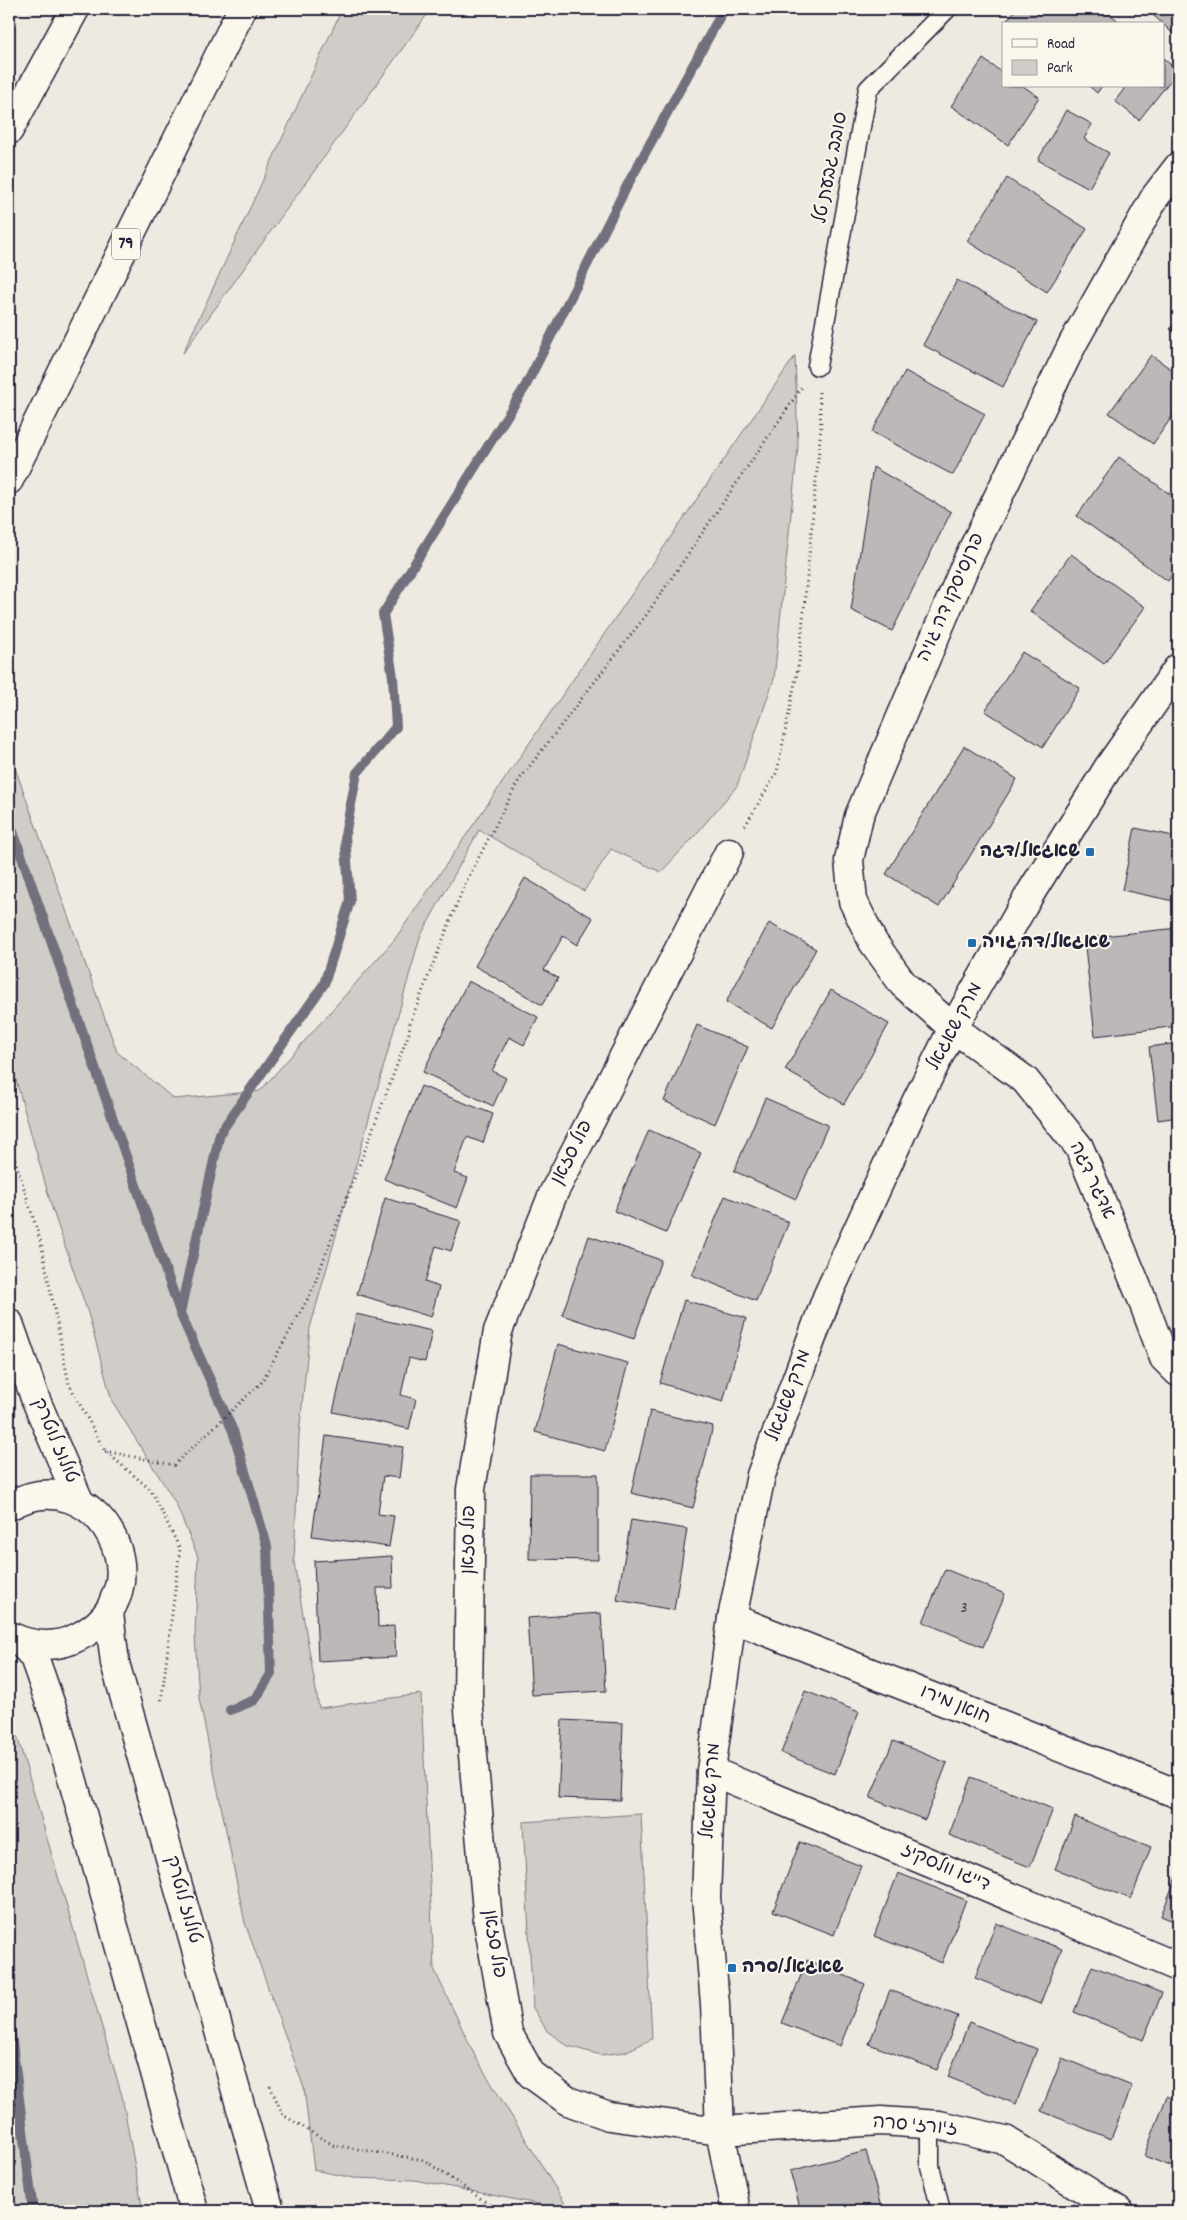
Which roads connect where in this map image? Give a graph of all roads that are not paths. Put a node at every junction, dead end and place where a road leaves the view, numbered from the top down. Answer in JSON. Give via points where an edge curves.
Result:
{"nodes":[{"id":1,"x":75,"y":9,"type":"edge"},
{"id":2,"x":242,"y":9,"type":"edge"},
{"id":3,"x":947,"y":9,"type":"edge"},
{"id":4,"x":9,"y":130,"type":"edge"},
{"id":5,"x":1178,"y":168,"type":"edge"},
{"id":6,"x":817,"y":366,"type":"road end"},
{"id":7,"x":9,"y":480,"type":"edge"},
{"id":8,"x":1178,"y":668,"type":"edge"},
{"id":9,"x":729,"y":852,"type":"road end"},
{"id":10,"x":953,"y":1028,"type":"junction"},
{"id":11,"x":9,"y":1323,"type":"edge"},
{"id":12,"x":1178,"y":1372,"type":"edge"},
{"id":13,"x":80,"y":1503,"type":"junction"},
{"id":14,"x":9,"y":1506,"type":"edge"},
{"id":15,"x":119,"y":1588,"type":"junction"},
{"id":16,"x":732,"y":1618,"type":"junction"},
{"id":17,"x":14,"y":1638,"type":"edge"},
{"id":18,"x":711,"y":1771,"type":"junction"},
{"id":19,"x":1178,"y":1794,"type":"edge"},
{"id":20,"x":1178,"y":1967,"type":"edge"},
{"id":21,"x":930,"y":2124,"type":"junction"},
{"id":22,"x":720,"y":2131,"type":"junction"},
{"id":23,"x":194,"y":2211,"type":"edge"},
{"id":24,"x":270,"y":2211,"type":"edge"},
{"id":25,"x":736,"y":2211,"type":"edge"},
{"id":26,"x":941,"y":2211,"type":"edge"},
{"id":27,"x":1119,"y":2211,"type":"edge"}],
"edges":[{"from":1,"to":4,"type":"main road"},
{"from":2,"to":7,"type":"main road","number":"79"},
{"from":3,"to":6,"type":"lane","name":"סובב גבעת טל","via":[[868,89]]},
{"from":5,"to":10,"type":"main road","name":"פרנסיסקו דה גויה","via":[[1155,196],[1061,369],[968,559],[859,816],[849,860],[852,901],[873,942],[903,984]]},
{"from":8,"to":10,"type":"main road","name":"מרק שאגאל","via":[[1030,894]]},
{"from":9,"to":22,"type":"main road","name":"פול סזאן","via":[[553,1194],[498,1331],[471,1488],[468,1699],[488,1922],[508,2033],[531,2074],[568,2101],[609,2116]]},
{"from":10,"to":12,"type":"main road","name":"אדגר דגה","via":[[1025,1080],[1079,1147],[1164,1358]]},
{"from":10,"to":16,"type":"main road","name":"מרק שאגאל","via":[[827,1296],[761,1475]]},
{"from":11,"to":13,"type":"main road","name":"טולוז לוטרק","via":[[35,1398]]},
{"from":13,"to":14,"type":"main road","via":[[60,1496],[39,1495],[18,1500]]},
{"from":13,"to":15,"type":"main road","via":[[100,1518],[114,1538],[122,1562]]},
{"from":15,"to":17,"type":"main road","via":[[110,1611],[92,1630],[70,1642],[45,1646]]},
{"from":15,"to":24,"type":"main road","name":"טולוז לוטרק","via":[[109,1614],[115,1663]]},
{"from":16,"to":18,"type":"main road","name":"מרק שאגאל"},
{"from":16,"to":19,"type":"main road","name":"חואן מירו"},
{"from":17,"to":23,"type":"main road","via":[[34,1657],[54,1714]]},
{"from":18,"to":20,"type":"main road","name":"דייגו וולסקיז"},
{"from":18,"to":22,"type":"main road","name":"מרק שאגאל","via":[[706,1896],[715,2004]]},
{"from":21,"to":22,"type":"main road","name":"ז'ורז' סרה","via":[[881,2121]]},
{"from":21,"to":26,"type":"lane","via":[[930,2166]]},
{"from":21,"to":27,"type":"main road","name":"ז'ורז' סרה","via":[[1005,2140]]},
{"from":22,"to":25,"type":"main road","name":"מרק שאגאל"}]}
